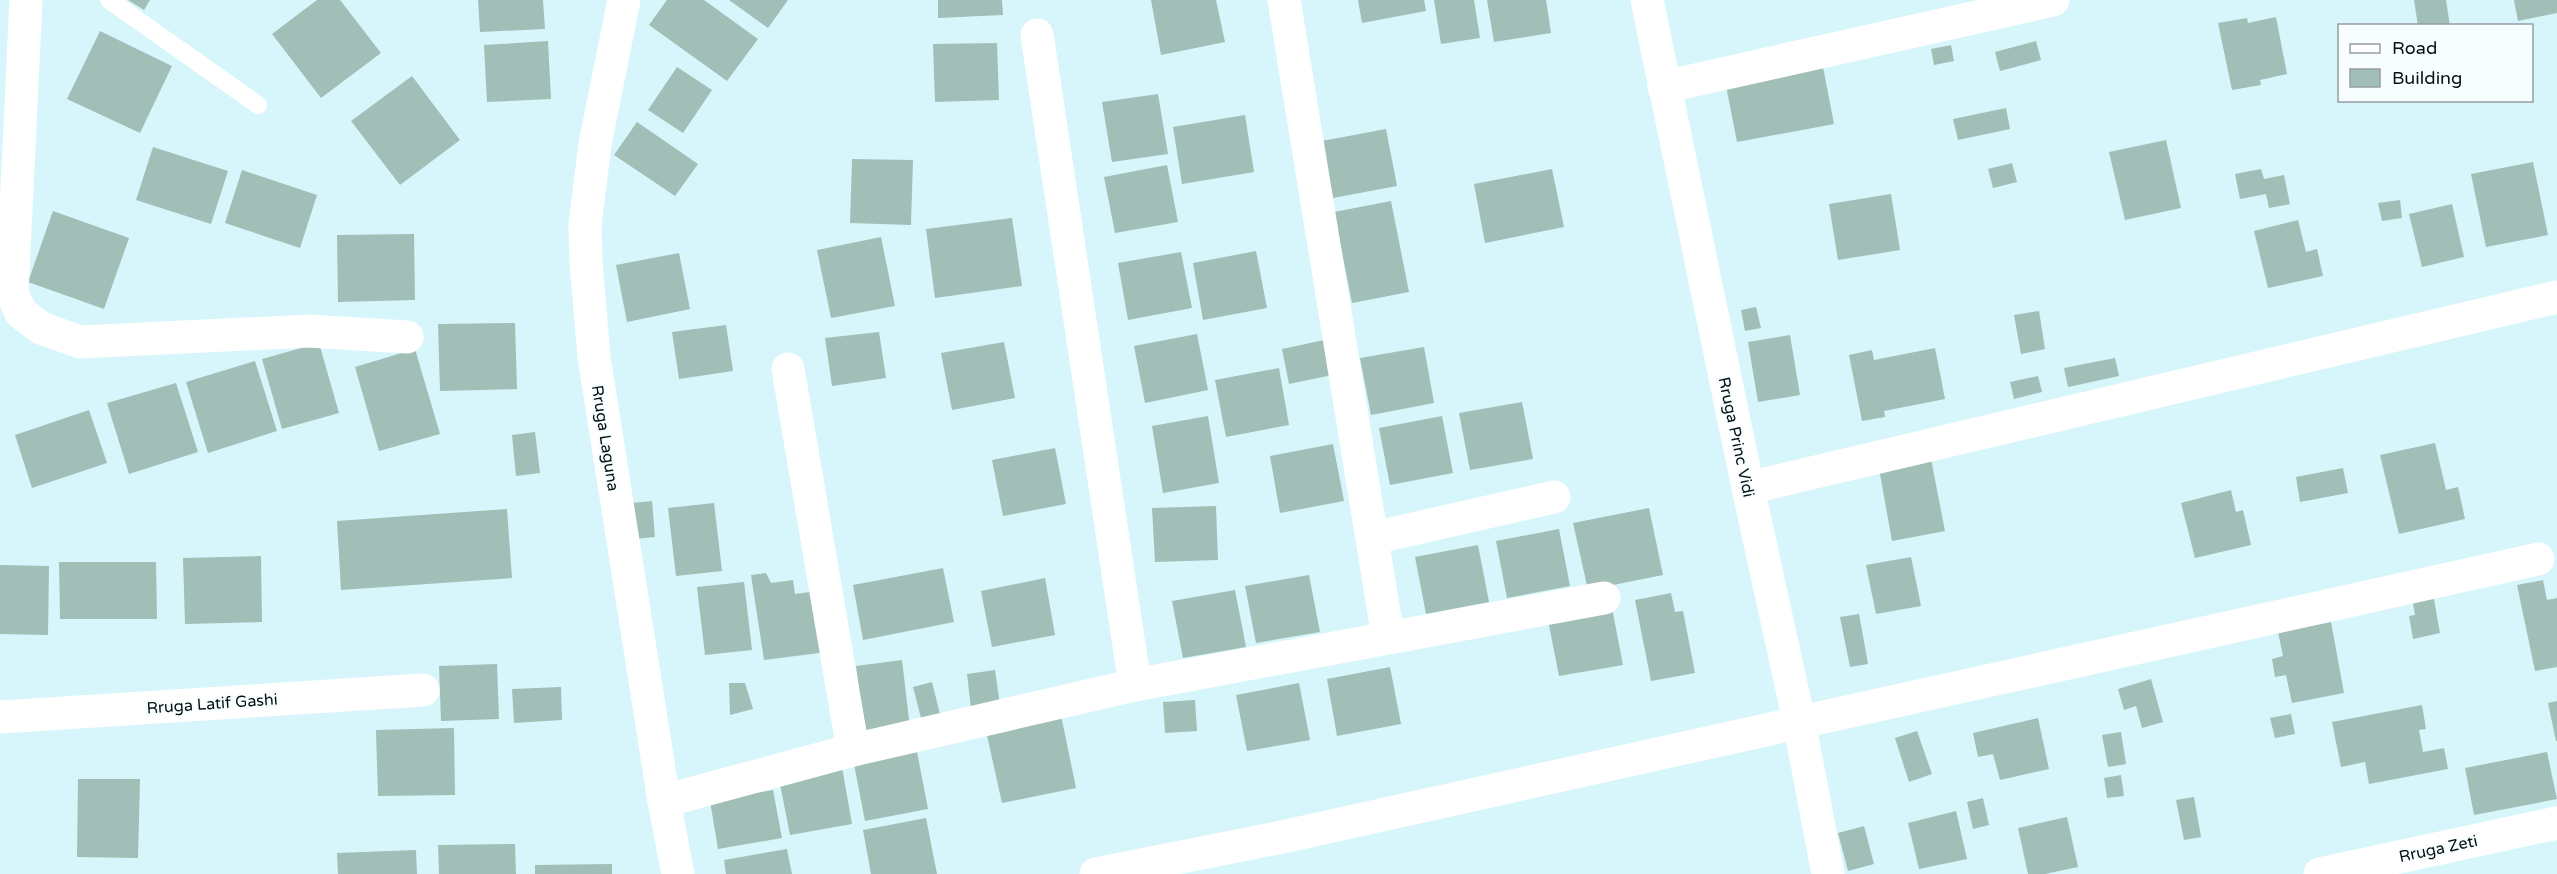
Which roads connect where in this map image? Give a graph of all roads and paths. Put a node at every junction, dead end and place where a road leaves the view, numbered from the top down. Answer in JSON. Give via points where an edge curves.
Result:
{"nodes":[{"id":1,"x":26,"y":0,"type":"edge"},
{"id":2,"x":109,"y":0,"type":"edge"},
{"id":3,"x":624,"y":0,"type":"edge"},
{"id":4,"x":1284,"y":0,"type":"edge"},
{"id":5,"x":1647,"y":0,"type":"edge"},
{"id":6,"x":2053,"y":0,"type":"edge"},
{"id":7,"x":1037,"y":35,"type":"dead end"},
{"id":8,"x":1664,"y":87,"type":"junction"},
{"id":9,"x":258,"y":105,"type":"dead end"},
{"id":10,"x":2557,"y":297,"type":"edge"},
{"id":11,"x":407,"y":336,"type":"dead end"},
{"id":12,"x":788,"y":369,"type":"dead end"},
{"id":13,"x":1748,"y":488,"type":"junction"},
{"id":14,"x":1554,"y":497,"type":"dead end"},
{"id":15,"x":1373,"y":538,"type":"junction"},
{"id":16,"x":2538,"y":559,"type":"dead end"},
{"id":17,"x":1604,"y":598,"type":"dead end"},
{"id":18,"x":1388,"y":637,"type":"junction"},
{"id":19,"x":1135,"y":685,"type":"junction"},
{"id":20,"x":423,"y":690,"type":"dead end"},
{"id":21,"x":0,"y":717,"type":"edge"},
{"id":22,"x":1799,"y":722,"type":"junction"},
{"id":23,"x":854,"y":750,"type":"junction"},
{"id":24,"x":664,"y":801,"type":"junction"},
{"id":25,"x":2557,"y":823,"type":"edge"},
{"id":26,"x":678,"y":874,"type":"edge"},
{"id":27,"x":1096,"y":874,"type":"edge"},
{"id":28,"x":1828,"y":874,"type":"edge"},
{"id":29,"x":2320,"y":874,"type":"edge"}],
"edges":[{"from":1,"to":11,"type":"street","via":[[12,293],[21,313],[41,328],[80,342],[310,331]]},
{"from":2,"to":9,"type":"lane"},
{"from":3,"to":24,"type":"street","name":"Rruga Laguna","via":[[595,144],[585,225],[586,262],[594,357]]},
{"from":4,"to":15,"type":"street"},
{"from":5,"to":8,"type":"street","name":"Rruga Princ Vidi"},
{"from":6,"to":8,"type":"street"},
{"from":7,"to":19,"type":"street"},
{"from":8,"to":13,"type":"street","name":"Rruga Princ Vidi"},
{"from":10,"to":13,"type":"street"},
{"from":12,"to":23,"type":"street"},
{"from":13,"to":22,"type":"street","name":"Rruga Princ Vidi"},
{"from":14,"to":15,"type":"street"},
{"from":15,"to":18,"type":"street"},
{"from":16,"to":22,"type":"street"},
{"from":17,"to":18,"type":"street"},
{"from":18,"to":19,"type":"street"},
{"from":19,"to":23,"type":"street"},
{"from":20,"to":21,"type":"street","name":"Rruga Latif Gashi"},
{"from":22,"to":27,"type":"street","via":[[1282,837]]},
{"from":22,"to":28,"type":"street","name":"Rruga Princ Vidi"},
{"from":23,"to":24,"type":"street"},
{"from":24,"to":26,"type":"street","name":"Rruga Laguna"},
{"from":25,"to":29,"type":"street","name":"Rruga Zeti"}]}
